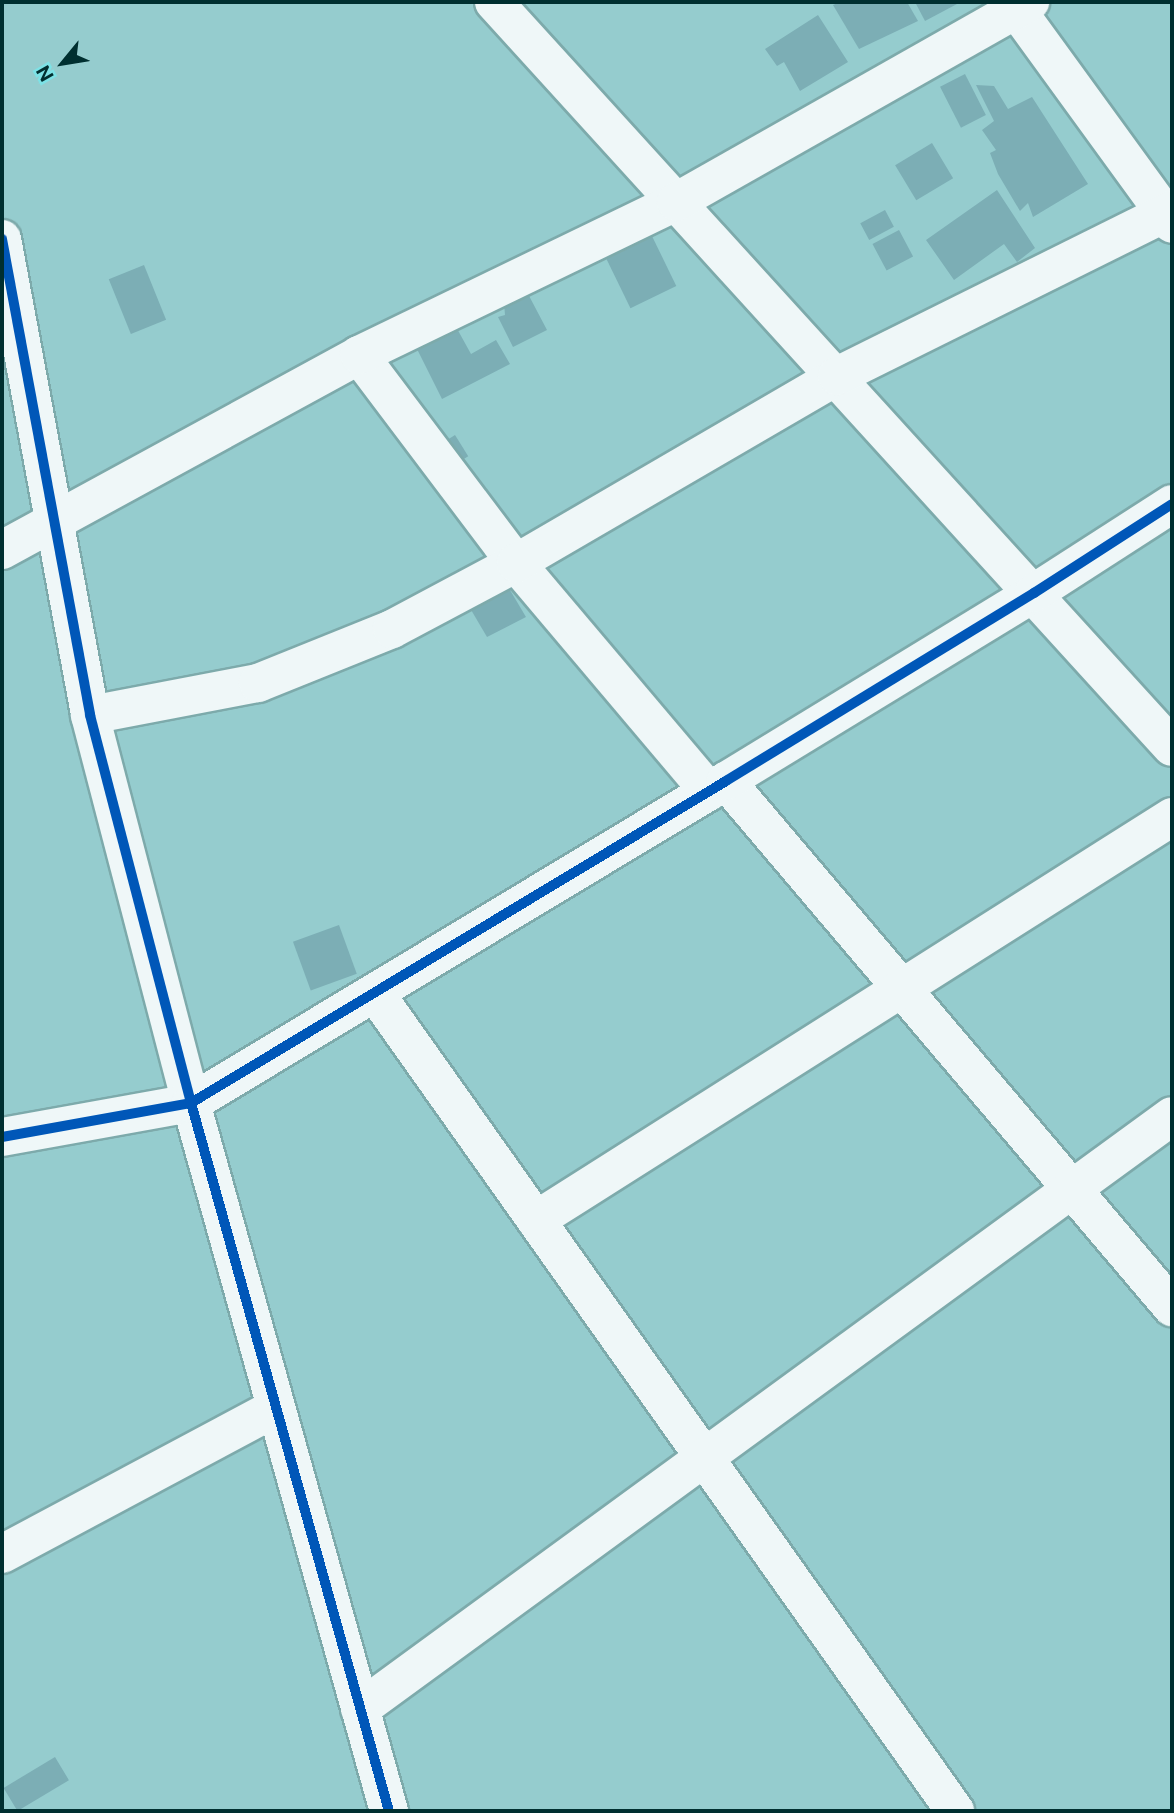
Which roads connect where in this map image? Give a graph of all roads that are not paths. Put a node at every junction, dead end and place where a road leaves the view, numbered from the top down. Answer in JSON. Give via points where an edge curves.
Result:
{"nodes":[{"id":1,"x":494,"y":2,"type":"edge"},
{"id":2,"x":1019,"y":4,"type":"edge"},
{"id":3,"x":676,"y":201,"type":"junction"},
{"id":4,"x":1170,"y":216,"type":"edge"},
{"id":5,"x":2,"y":239,"type":"edge"},
{"id":6,"x":359,"y":355,"type":"junction"},
{"id":7,"x":836,"y":376,"type":"junction"},
{"id":8,"x":1172,"y":504,"type":"edge"},
{"id":9,"x":53,"y":524,"type":"junction"},
{"id":10,"x":2,"y":550,"type":"edge"},
{"id":11,"x":516,"y":563,"type":"junction"},
{"id":12,"x":1034,"y":593,"type":"junction"},
{"id":13,"x":90,"y":715,"type":"junction"},
{"id":14,"x":1172,"y":747,"type":"edge"},
{"id":15,"x":718,"y":786,"type":"junction"},
{"id":16,"x":1172,"y":817,"type":"edge"},
{"id":17,"x":901,"y":988,"type":"junction"},
{"id":18,"x":375,"y":993,"type":"junction"},
{"id":19,"x":191,"y":1103,"type":"junction"},
{"id":20,"x":1172,"y":1116,"type":"edge"},
{"id":21,"x":2,"y":1137,"type":"edge"},
{"id":22,"x":1071,"y":1188,"type":"junction"},
{"id":23,"x":536,"y":1220,"type":"junction"},
{"id":24,"x":1172,"y":1307,"type":"edge"},
{"id":25,"x":276,"y":1408,"type":"junction"},
{"id":26,"x":704,"y":1457,"type":"junction"},
{"id":27,"x":2,"y":1553,"type":"edge"},
{"id":28,"x":360,"y":1709,"type":"junction"},
{"id":29,"x":389,"y":1811,"type":"edge"},
{"id":30,"x":955,"y":1811,"type":"edge"}],
"edges":[{"from":1,"to":3,"type":"street"},
{"from":2,"to":3,"type":"street"},
{"from":2,"to":4,"type":"street"},
{"from":3,"to":6,"type":"street"},
{"from":3,"to":7,"type":"street"},
{"from":4,"to":7,"type":"street"},
{"from":5,"to":9,"type":"street"},
{"from":6,"to":9,"type":"street"},
{"from":6,"to":11,"type":"street"},
{"from":7,"to":11,"type":"street"},
{"from":7,"to":12,"type":"street"},
{"from":8,"to":12,"type":"street"},
{"from":9,"to":10,"type":"street"},
{"from":9,"to":13,"type":"street"},
{"from":11,"to":13,"type":"street","via":[[392,629],[258,683]]},
{"from":11,"to":15,"type":"street"},
{"from":12,"to":14,"type":"street"},
{"from":12,"to":15,"type":"street"},
{"from":13,"to":19,"type":"street"},
{"from":15,"to":17,"type":"street"},
{"from":15,"to":18,"type":"street"},
{"from":16,"to":17,"type":"street"},
{"from":17,"to":22,"type":"street"},
{"from":17,"to":23,"type":"street"},
{"from":18,"to":19,"type":"street"},
{"from":18,"to":23,"type":"street"},
{"from":19,"to":21,"type":"street"},
{"from":19,"to":25,"type":"street"},
{"from":20,"to":22,"type":"street"},
{"from":22,"to":24,"type":"street"},
{"from":22,"to":26,"type":"street"},
{"from":23,"to":26,"type":"street"},
{"from":25,"to":27,"type":"street"},
{"from":25,"to":28,"type":"street"},
{"from":26,"to":28,"type":"street"},
{"from":26,"to":30,"type":"street"},
{"from":28,"to":29,"type":"street"}]}
